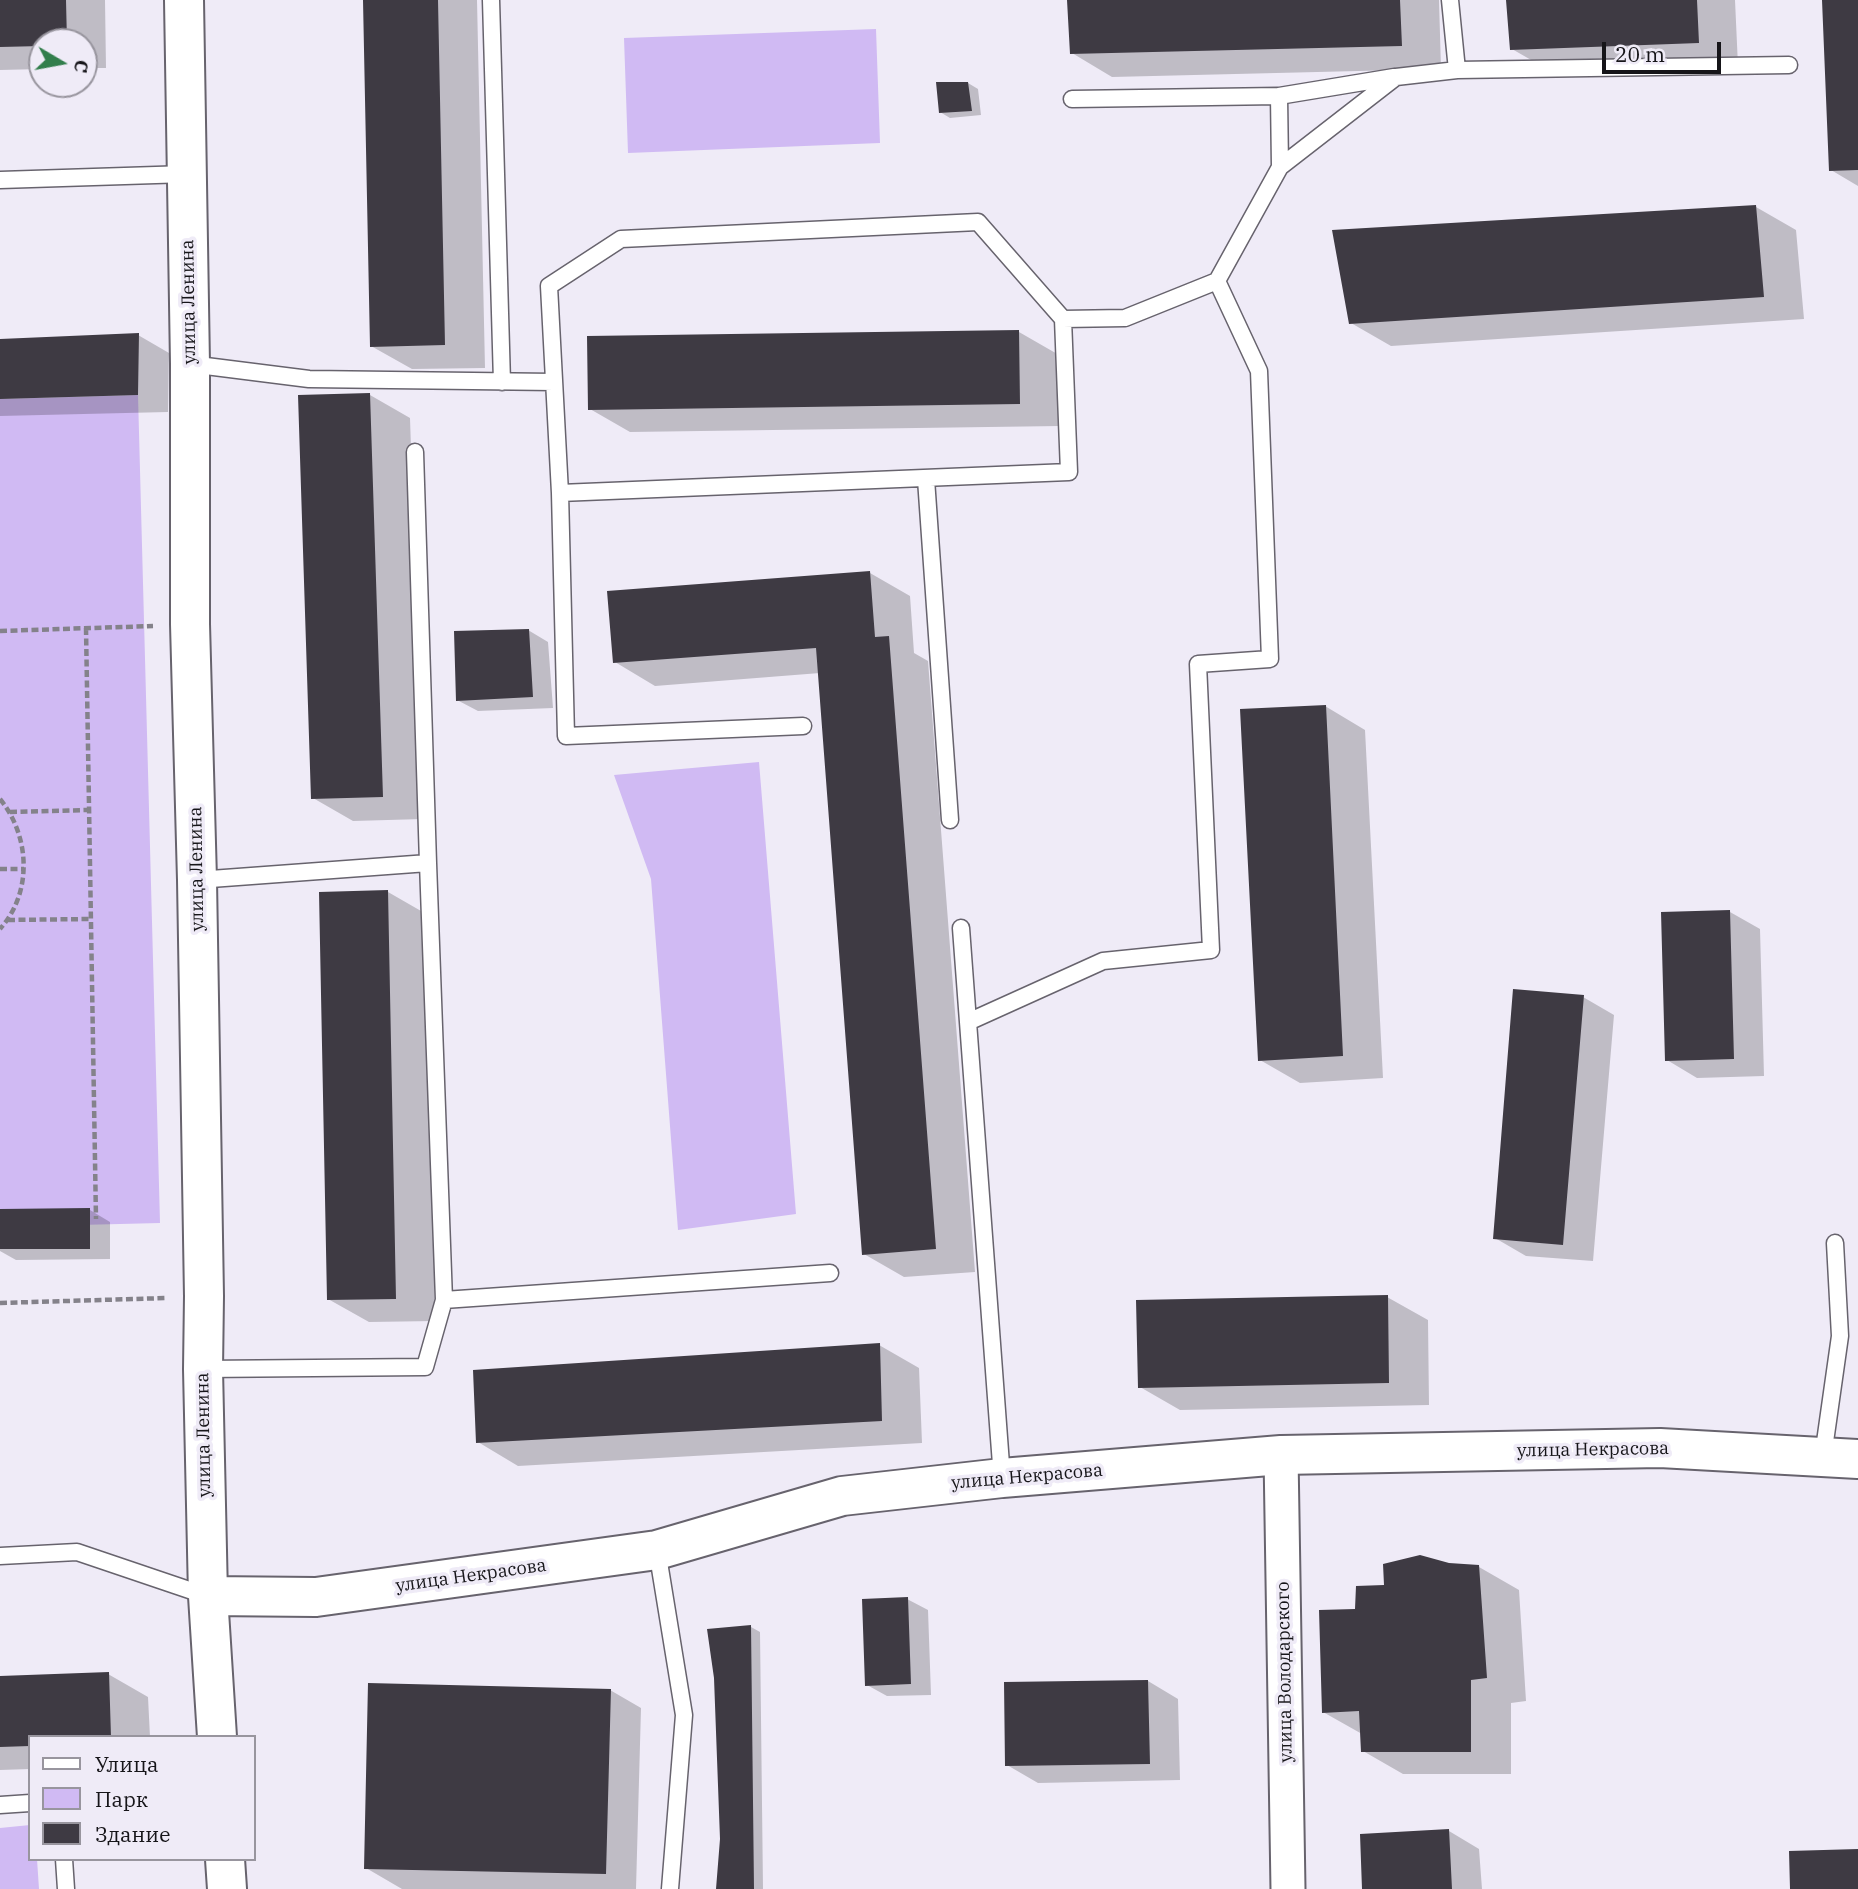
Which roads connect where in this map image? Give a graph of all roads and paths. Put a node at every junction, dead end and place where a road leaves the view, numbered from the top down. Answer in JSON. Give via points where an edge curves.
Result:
{"nodes":[{"id":1,"x":184,"y":0,"type":"edge"},
{"id":2,"x":491,"y":0,"type":"edge"},
{"id":3,"x":1450,"y":0,"type":"edge"},
{"id":4,"x":1789,"y":65,"type":"dead end"},
{"id":5,"x":1457,"y":70,"type":"junction"},
{"id":6,"x":1396,"y":77,"type":"junction"},
{"id":7,"x":1279,"y":96,"type":"junction"},
{"id":8,"x":1072,"y":99,"type":"dead end"},
{"id":9,"x":1280,"y":167,"type":"junction"},
{"id":10,"x":187,"y":174,"type":"junction"},
{"id":11,"x":0,"y":180,"type":"edge"},
{"id":12,"x":1217,"y":281,"type":"junction"},
{"id":13,"x":1063,"y":319,"type":"junction"},
{"id":14,"x":190,"y":364,"type":"junction"},
{"id":15,"x":502,"y":382,"type":"junction"},
{"id":16,"x":554,"y":382,"type":"junction"},
{"id":17,"x":415,"y":452,"type":"dead end"},
{"id":18,"x":926,"y":479,"type":"junction"},
{"id":19,"x":560,"y":493,"type":"junction"},
{"id":20,"x":190,"y":624,"type":"junction"},
{"id":21,"x":86,"y":628,"type":"junction"},
{"id":22,"x":0,"y":631,"type":"edge"},
{"id":23,"x":803,"y":726,"type":"dead end"},
{"id":24,"x":0,"y":799,"type":"edge"},
{"id":25,"x":88,"y":810,"type":"junction"},
{"id":26,"x":10,"y":812,"type":"junction"},
{"id":27,"x":950,"y":820,"type":"dead end"},
{"id":28,"x":428,"y":863,"type":"junction"},
{"id":29,"x":0,"y":869,"type":"edge"},
{"id":30,"x":24,"y":869,"type":"junction"},
{"id":31,"x":197,"y":880,"type":"junction"},
{"id":32,"x":90,"y":919,"type":"junction"},
{"id":33,"x":8,"y":920,"type":"junction"},
{"id":34,"x":961,"y":928,"type":"dead end"},
{"id":35,"x":0,"y":929,"type":"edge"},
{"id":36,"x":968,"y":1022,"type":"junction"},
{"id":37,"x":96,"y":1219,"type":"dead end"},
{"id":38,"x":1835,"y":1243,"type":"dead end"},
{"id":39,"x":830,"y":1273,"type":"dead end"},
{"id":40,"x":204,"y":1296,"type":"junction"},
{"id":41,"x":444,"y":1300,"type":"junction"},
{"id":42,"x":0,"y":1303,"type":"edge"},
{"id":43,"x":203,"y":1369,"type":"junction"},
{"id":44,"x":1282,"y":1455,"type":"junction"},
{"id":45,"x":1841,"y":1457,"type":"edge"},
{"id":46,"x":1002,"y":1478,"type":"junction"},
{"id":47,"x":657,"y":1550,"type":"junction"},
{"id":48,"x":0,"y":1556,"type":"edge"},
{"id":49,"x":208,"y":1596,"type":"junction"},
{"id":50,"x":217,"y":1735,"type":"edge"},
{"id":51,"x":28,"y":1803,"type":"edge"},
{"id":52,"x":0,"y":1805,"type":"edge"},
{"id":53,"x":64,"y":1861,"type":"edge"},
{"id":54,"x":225,"y":1861,"type":"edge"},
{"id":55,"x":66,"y":1889,"type":"edge"},
{"id":56,"x":228,"y":1889,"type":"edge"},
{"id":57,"x":670,"y":1889,"type":"edge"},
{"id":58,"x":1288,"y":1889,"type":"edge"}],
"edges":[{"from":1,"to":10,"type":"main road","name":"улица Ленина"},
{"from":2,"to":15,"type":"lane"},
{"from":3,"to":5,"type":"lane"},
{"from":4,"to":5,"type":"lane"},
{"from":5,"to":6,"type":"lane"},
{"from":6,"to":7,"type":"lane"},
{"from":6,"to":9,"type":"lane"},
{"from":7,"to":8,"type":"lane"},
{"from":7,"to":9,"type":"lane"},
{"from":9,"to":12,"type":"lane"},
{"from":10,"to":11,"type":"lane"},
{"from":10,"to":14,"type":"main road","name":"улица Ленина"},
{"from":12,"to":13,"type":"lane","via":[[1125,318]]},
{"from":12,"to":36,"type":"lane","via":[[1259,372],[1270,659],[1198,664],[1212,950],[1103,961]]},
{"from":13,"to":16,"type":"lane","via":[[978,222],[621,239],[550,286]]},
{"from":13,"to":18,"type":"lane","via":[[1069,472]]},
{"from":14,"to":15,"type":"lane","via":[[309,379]]},
{"from":14,"to":20,"type":"main road","name":"улица Ленина"},
{"from":15,"to":16,"type":"lane"},
{"from":16,"to":19,"type":"lane"},
{"from":17,"to":28,"type":"lane"},
{"from":18,"to":19,"type":"lane"},
{"from":18,"to":27,"type":"lane"},
{"from":19,"to":23,"type":"lane","via":[[566,736]]},
{"from":20,"to":21,"type":"path"},
{"from":20,"to":31,"type":"main road","name":"улица Ленина"},
{"from":21,"to":22,"type":"path"},
{"from":21,"to":25,"type":"path"},
{"from":24,"to":26,"type":"path"},
{"from":25,"to":26,"type":"path"},
{"from":25,"to":32,"type":"path"},
{"from":26,"to":30,"type":"path","via":[[22,839]]},
{"from":28,"to":31,"type":"lane"},
{"from":28,"to":41,"type":"lane"},
{"from":29,"to":30,"type":"path"},
{"from":30,"to":33,"type":"path","via":[[20,895]]},
{"from":31,"to":40,"type":"main road","name":"улица Ленина"},
{"from":32,"to":33,"type":"path"},
{"from":32,"to":37,"type":"path"},
{"from":33,"to":35,"type":"path"},
{"from":34,"to":36,"type":"lane"},
{"from":36,"to":46,"type":"lane"},
{"from":38,"to":45,"type":"lane"},
{"from":39,"to":41,"type":"lane"},
{"from":40,"to":42,"type":"path"},
{"from":40,"to":43,"type":"main road","name":"улица Ленина"},
{"from":41,"to":43,"type":"lane","via":[[425,1367]]},
{"from":43,"to":49,"type":"main road","name":"улица Ленина"},
{"from":44,"to":45,"type":"main road","name":"улица Некрасова","via":[[1660,1448]]},
{"from":44,"to":46,"type":"main road","name":"улица Некрасова"},
{"from":44,"to":58,"type":"street","name":"улица Володарского"},
{"from":46,"to":47,"type":"main road","name":"улица Некрасова","via":[[842,1496]]},
{"from":47,"to":49,"type":"main road","name":"улица Некрасова","via":[[316,1597]]},
{"from":47,"to":57,"type":"lane","via":[[684,1715]]},
{"from":48,"to":49,"type":"lane","via":[[77,1552]]},
{"from":49,"to":50,"type":"main road","name":"улица Ленина"},
{"from":51,"to":52,"type":"lane"},
{"from":53,"to":55,"type":"lane"},
{"from":54,"to":56,"type":"main road"}]}
